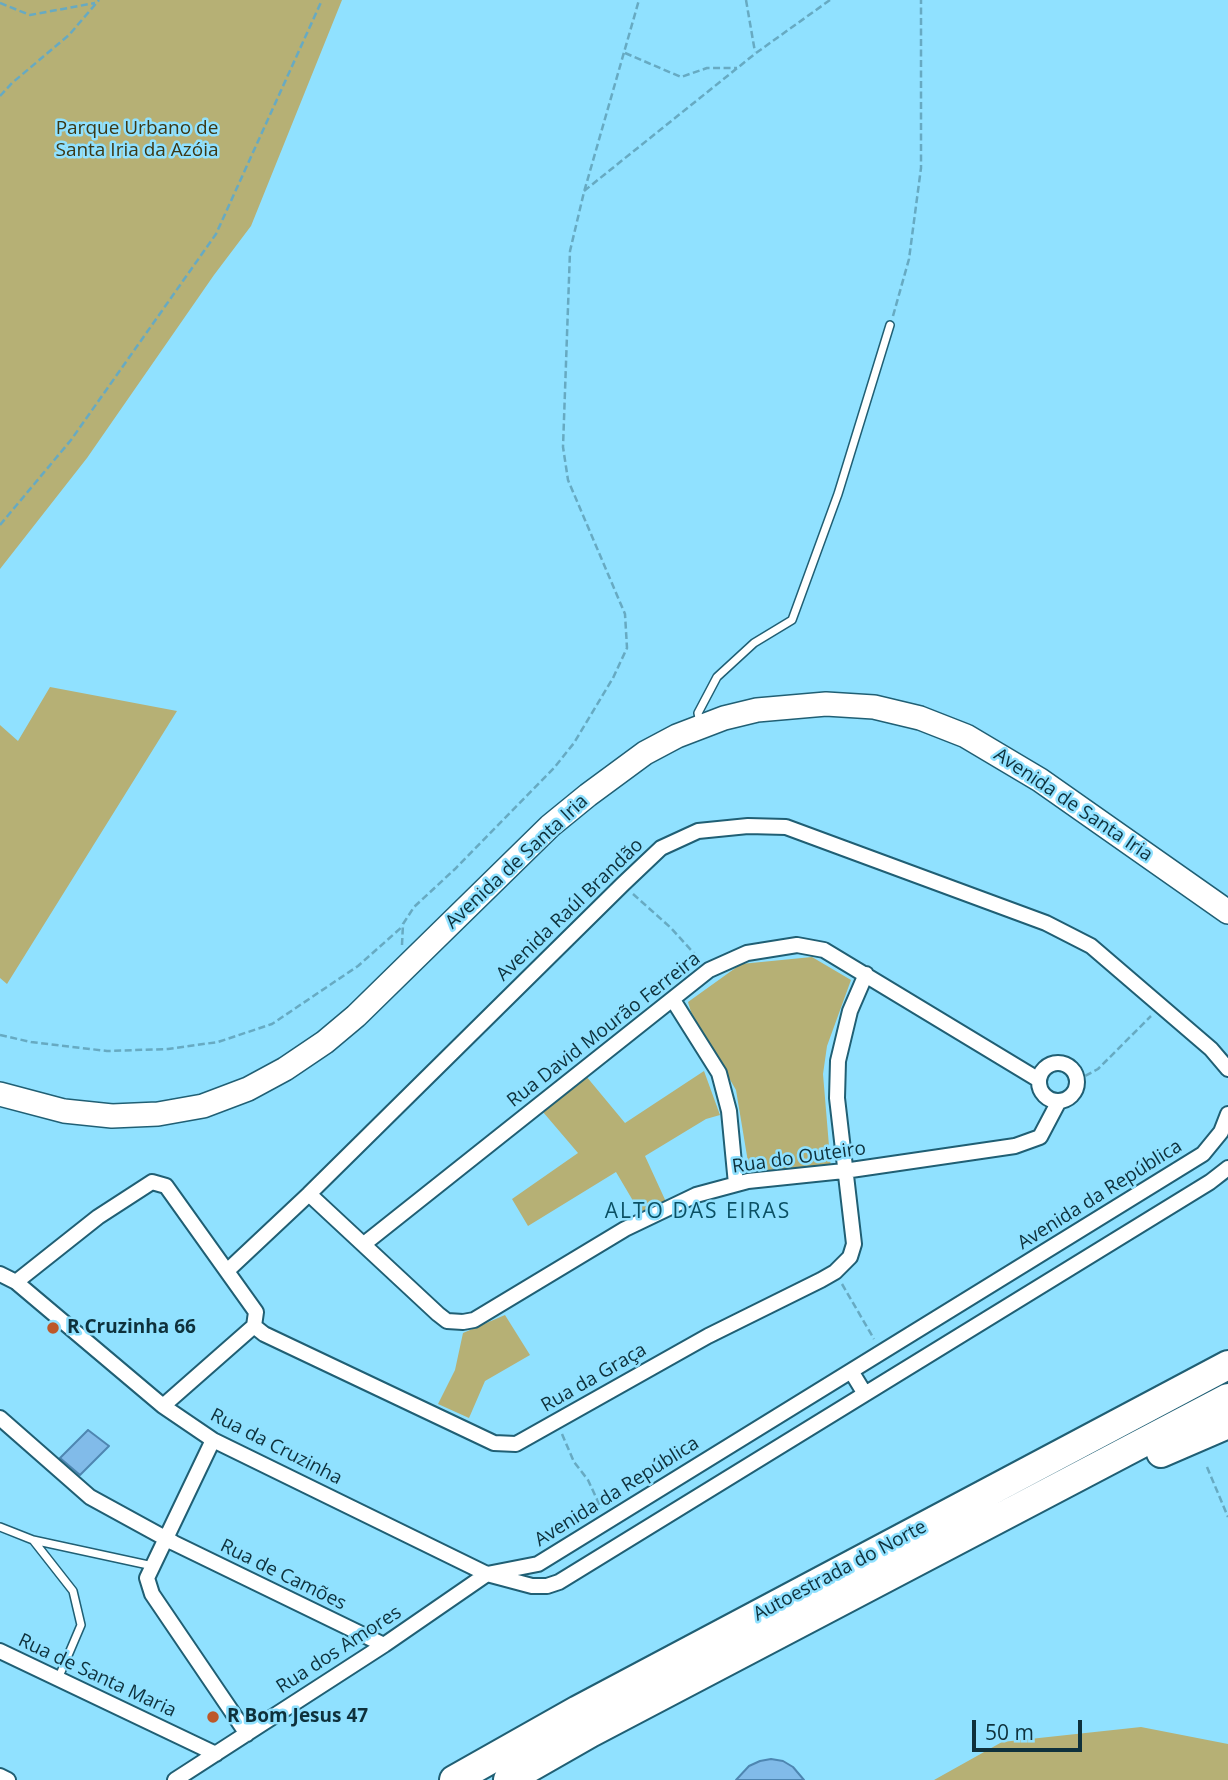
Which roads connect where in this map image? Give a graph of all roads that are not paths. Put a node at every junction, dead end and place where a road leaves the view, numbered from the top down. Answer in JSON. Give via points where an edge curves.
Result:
{"nodes":[{"id":1,"x":890,"y":325,"type":"road end"},
{"id":2,"x":702,"y":727,"type":"junction"},
{"id":3,"x":1228,"y":912,"type":"edge"},
{"id":4,"x":866,"y":974,"type":"junction"},
{"id":5,"x":673,"y":1000,"type":"junction"},
{"id":6,"x":1228,"y":1069,"type":"edge"},
{"id":7,"x":1039,"y":1080,"type":"junction"},
{"id":8,"x":0,"y":1094,"type":"edge"},
{"id":9,"x":1059,"y":1101,"type":"junction"},
{"id":10,"x":1228,"y":1114,"type":"edge"},
{"id":11,"x":1228,"y":1168,"type":"edge"},
{"id":12,"x":844,"y":1171,"type":"junction"},
{"id":13,"x":736,"y":1184,"type":"junction"},
{"id":14,"x":309,"y":1194,"type":"junction"},
{"id":15,"x":364,"y":1244,"type":"junction"},
{"id":16,"x":227,"y":1271,"type":"junction"},
{"id":17,"x":0,"y":1274,"type":"edge"},
{"id":18,"x":16,"y":1282,"type":"junction"},
{"id":19,"x":254,"y":1326,"type":"junction"},
{"id":20,"x":1228,"y":1347,"type":"edge"},
{"id":21,"x":1228,"y":1365,"type":"edge"},
{"id":22,"x":850,"y":1371,"type":"junction"},
{"id":23,"x":865,"y":1394,"type":"junction"},
{"id":24,"x":1228,"y":1398,"type":"edge"},
{"id":25,"x":163,"y":1406,"type":"junction"},
{"id":26,"x":0,"y":1418,"type":"edge"},
{"id":27,"x":1228,"y":1424,"type":"edge"},
{"id":28,"x":1091,"y":1438,"type":"junction"},
{"id":29,"x":213,"y":1440,"type":"junction"},
{"id":30,"x":1035,"y":1501,"type":"junction"},
{"id":31,"x":0,"y":1527,"type":"edge"},
{"id":32,"x":166,"y":1539,"type":"junction"},
{"id":33,"x":33,"y":1540,"type":"junction"},
{"id":34,"x":153,"y":1566,"type":"junction"},
{"id":35,"x":487,"y":1574,"type":"junction"},
{"id":36,"x":384,"y":1645,"type":"junction"},
{"id":37,"x":0,"y":1651,"type":"edge"},
{"id":38,"x":58,"y":1679,"type":"junction"},
{"id":39,"x":247,"y":1734,"type":"junction"},
{"id":40,"x":216,"y":1754,"type":"junction"},
{"id":41,"x":0,"y":1776,"type":"edge"},
{"id":42,"x":9,"y":1780,"type":"edge"},
{"id":43,"x":176,"y":1780,"type":"edge"},
{"id":44,"x":454,"y":1780,"type":"edge"},
{"id":45,"x":508,"y":1780,"type":"edge"}],
"edges":[{"from":1,"to":2,"type":"lane","via":[[838,494],[792,620],[754,643],[717,677],[698,713]]},
{"from":2,"to":3,"type":"main road","name":"Avenida de Santa Iria","via":[[757,710],[826,704],[874,707],[920,718],[1005,758]]},
{"from":2,"to":8,"type":"main road","name":"Avenida de Santa Iria","via":[[645,753],[587,794],[326,1042],[257,1084],[203,1106],[112,1116],[64,1111]]},
{"from":4,"to":5,"type":"street","name":"Rua David Mourão Ferreira","via":[[824,950],[797,945],[747,953],[709,970]]},
{"from":4,"to":7,"type":"street","name":"Rua David Mourão Ferreira"},
{"from":4,"to":12,"type":"street","name":"Rua da Graça","via":[[849,1011],[838,1061]]},
{"from":5,"to":13,"type":"street","via":[[719,1073],[729,1111]]},
{"from":5,"to":15,"type":"street","name":"Rua David Mourão Ferreira"},
{"from":6,"to":14,"type":"street","name":"Avenida Raúl Brandão","via":[[1212,1049],[1091,946],[1046,923],[786,827],[698,831],[662,848],[623,884]]},
{"from":7,"to":9,"type":"street","via":[[1042,1092]]},
{"from":7,"to":9,"type":"street","via":[[1049,1065],[1072,1070],[1076,1087]]},
{"from":9,"to":12,"type":"street","name":"Rua do Outeiro","via":[[1040,1137],[1015,1146]]},
{"from":10,"to":22,"type":"street","name":"Avenida da República","via":[[1221,1132],[1203,1154]]},
{"from":11,"to":23,"type":"street"},
{"from":12,"to":13,"type":"street","name":"Rua do Outeiro"},
{"from":12,"to":19,"type":"street","name":"Rua da Graça","via":[[854,1244],[850,1257],[835,1272],[516,1444],[494,1443]]},
{"from":13,"to":15,"type":"street","name":"Rua do Outeiro","via":[[696,1195],[625,1229],[474,1320],[463,1322],[447,1321],[438,1314]]},
{"from":14,"to":15,"type":"street","name":"Rua do Outeiro"},
{"from":14,"to":16,"type":"street","name":"Avenida Raúl Brandão"},
{"from":16,"to":18,"type":"street","via":[[166,1186],[152,1181]]},
{"from":16,"to":19,"type":"street","via":[[256,1312]]},
{"from":17,"to":18,"type":"street","name":"Rua da Cruzinha"},
{"from":18,"to":25,"type":"street","name":"Rua da Cruzinha"},
{"from":19,"to":25,"type":"street"},
{"from":20,"to":28,"type":"highway","via":[[1151,1393]]},
{"from":21,"to":28,"type":"highway","name":"Autoestrada do Norte"},
{"from":22,"to":23,"type":"street"},
{"from":22,"to":35,"type":"street","name":"Avenida da República","via":[[538,1564]]},
{"from":23,"to":35,"type":"street","via":[[559,1582],[532,1586]]},
{"from":24,"to":30,"type":"highway","name":"Autoestrada do Norte"},
{"from":25,"to":29,"type":"street","name":"Rua da Cruzinha"},
{"from":26,"to":32,"type":"street","name":"Rua de Camões","via":[[90,1497]]},
{"from":27,"to":30,"type":"highway","via":[[1087,1491]]},
{"from":28,"to":44,"type":"highway","name":"Autoestrada do Norte"},
{"from":29,"to":32,"type":"street"},
{"from":29,"to":35,"type":"street","name":"Rua da Cruzinha"},
{"from":30,"to":45,"type":"highway","name":"Autoestrada do Norte"},
{"from":31,"to":33,"type":"lane"},
{"from":32,"to":34,"type":"street"},
{"from":32,"to":36,"type":"street","name":"Rua de Camões"},
{"from":33,"to":34,"type":"lane"},
{"from":33,"to":38,"type":"lane","via":[[73,1591],[78,1608],[81,1625]]},
{"from":34,"to":39,"type":"street","via":[[147,1578],[152,1594]]},
{"from":35,"to":36,"type":"street","name":"Rua dos Amores"},
{"from":36,"to":39,"type":"street","name":"Rua dos Amores"},
{"from":37,"to":38,"type":"street","name":"Rua de Santa Maria"},
{"from":38,"to":40,"type":"street","name":"Rua de Santa Maria"},
{"from":39,"to":40,"type":"street","name":"Rua dos Amores"},
{"from":40,"to":43,"type":"street","name":"Rua dos Amores"},
{"from":41,"to":42,"type":"street"}]}
